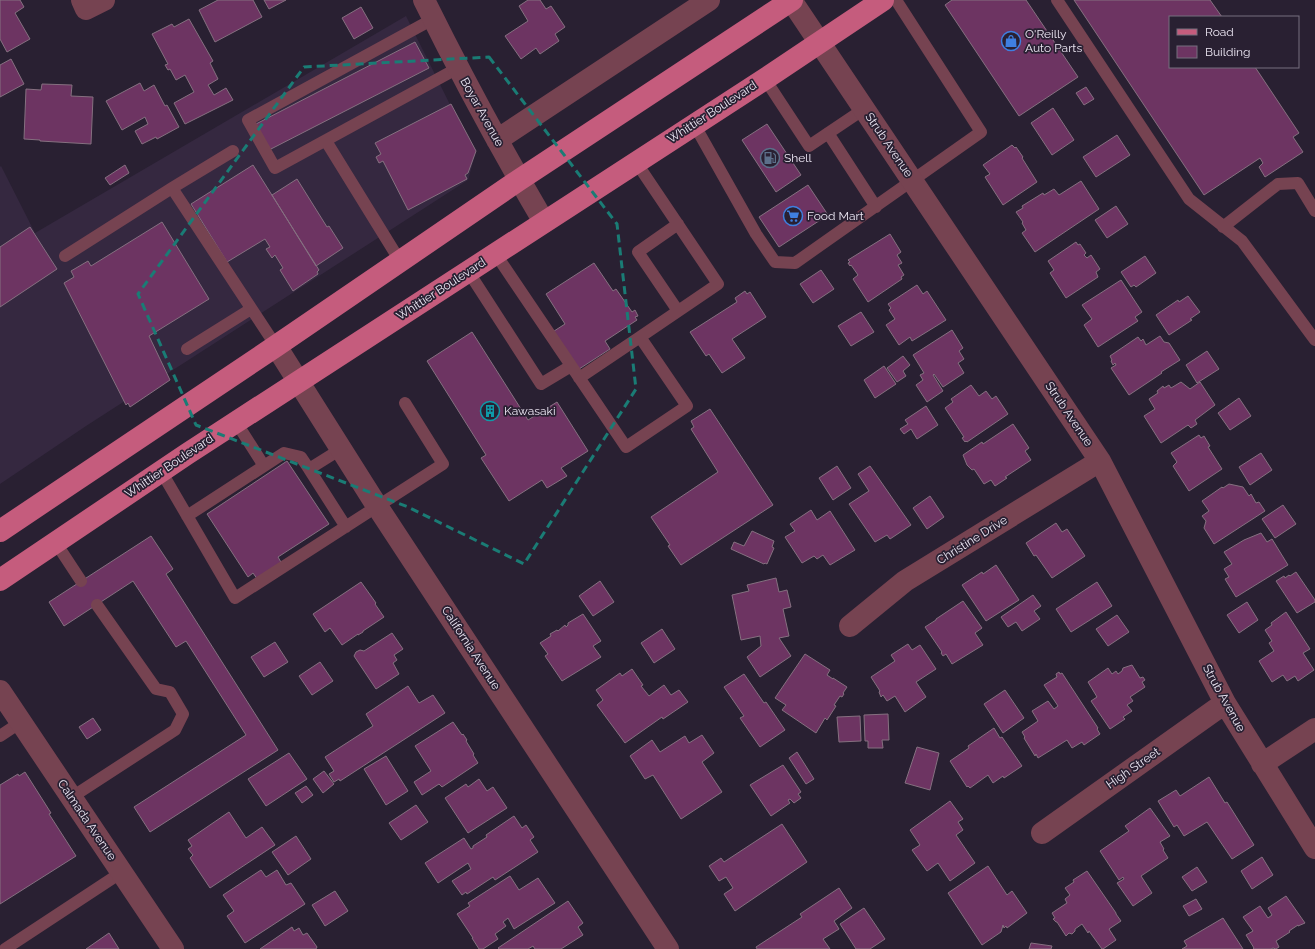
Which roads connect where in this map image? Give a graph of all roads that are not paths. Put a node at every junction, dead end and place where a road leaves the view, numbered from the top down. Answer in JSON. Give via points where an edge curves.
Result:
{"nodes":[{"id":1,"x":709,"y":0,"type":"edge"},
{"id":2,"x":792,"y":0,"type":"edge"},
{"id":3,"x":883,"y":0,"type":"edge"},
{"id":4,"x":896,"y":0,"type":"edge"},
{"id":5,"x":1057,"y":0,"type":"edge"},
{"id":6,"x":429,"y":9,"type":"edge"},
{"id":7,"x":820,"y":42,"type":"junction"},
{"id":8,"x":458,"y":68,"type":"junction"},
{"id":9,"x":764,"y":79,"type":"junction"},
{"id":10,"x":864,"y":109,"type":"junction"},
{"id":11,"x":694,"y":124,"type":"junction"},
{"id":12,"x":828,"y":133,"type":"junction"},
{"id":13,"x":497,"y":140,"type":"junction"},
{"id":14,"x":326,"y":141,"type":"junction"},
{"id":15,"x":234,"y":151,"type":"dead end"},
{"id":16,"x":636,"y":162,"type":"junction"},
{"id":17,"x":519,"y":180,"type":"junction"},
{"id":18,"x":913,"y":181,"type":"junction"},
{"id":19,"x":172,"y":188,"type":"junction"},
{"id":20,"x":876,"y":207,"type":"junction"},
{"id":21,"x":1315,"y":211,"type":"edge"},
{"id":22,"x":544,"y":222,"type":"junction"},
{"id":23,"x":678,"y":224,"type":"junction"},
{"id":24,"x":1223,"y":227,"type":"junction"},
{"id":25,"x":495,"y":253,"type":"junction"},
{"id":26,"x":65,"y":256,"type":"dead end"},
{"id":27,"x":400,"y":262,"type":"junction"},
{"id":28,"x":468,"y":271,"type":"junction"},
{"id":29,"x":251,"y":309,"type":"junction"},
{"id":30,"x":678,"y":311,"type":"junction"},
{"id":31,"x":640,"y":337,"type":"junction"},
{"id":32,"x":1315,"y":340,"type":"edge"},
{"id":33,"x":276,"y":346,"type":"junction"},
{"id":34,"x":187,"y":349,"type":"dead end"},
{"id":35,"x":571,"y":366,"type":"junction"},
{"id":36,"x":579,"y":378,"type":"junction"},
{"id":37,"x":298,"y":381,"type":"junction"},
{"id":38,"x":405,"y":403,"type":"dead end"},
{"id":39,"x":236,"y":422,"type":"junction"},
{"id":40,"x":341,"y":449,"type":"junction"},
{"id":41,"x":1100,"y":462,"type":"junction"},
{"id":42,"x":264,"y":466,"type":"junction"},
{"id":43,"x":309,"y":469,"type":"junction"},
{"id":44,"x":161,"y":471,"type":"junction"},
{"id":45,"x":377,"y":506,"type":"junction"},
{"id":46,"x":187,"y":516,"type":"junction"},
{"id":47,"x":346,"y":527,"type":"junction"},
{"id":48,"x":0,"y":531,"type":"edge"},
{"id":49,"x":56,"y":543,"type":"junction"},
{"id":50,"x":0,"y":580,"type":"edge"},
{"id":51,"x":82,"y":581,"type":"dead end"},
{"id":52,"x":97,"y":605,"type":"dead end"},
{"id":53,"x":850,"y":626,"type":"dead end"},
{"id":54,"x":0,"y":691,"type":"edge"},
{"id":55,"x":1225,"y":703,"type":"junction"},
{"id":56,"x":21,"y":722,"type":"junction"},
{"id":57,"x":1315,"y":729,"type":"edge"},
{"id":58,"x":0,"y":736,"type":"edge"},
{"id":59,"x":1262,"y":764,"type":"junction"},
{"id":60,"x":72,"y":797,"type":"junction"},
{"id":61,"x":1042,"y":833,"type":"dead end"},
{"id":62,"x":1315,"y":848,"type":"edge"},
{"id":63,"x":122,"y":872,"type":"junction"},
{"id":64,"x":5,"y":949,"type":"edge"},
{"id":65,"x":172,"y":949,"type":"edge"},
{"id":66,"x":668,"y":949,"type":"edge"}],
"edges":[{"from":1,"to":13,"type":"street"},
{"from":2,"to":7,"type":"street","name":"Strub Avenue"},
{"from":2,"to":17,"type":"main road"},
{"from":3,"to":7,"type":"main road","name":"Whittier Boulevard"},
{"from":4,"to":18,"type":"lane","via":[[981,132]]},
{"from":5,"to":24,"type":"lane","via":[[1189,199]]},
{"from":6,"to":8,"type":"street","name":"Boyar Avenue"},
{"from":6,"to":14,"type":"lane","via":[[248,120],[275,168]]},
{"from":7,"to":9,"type":"main road","name":"Whittier Boulevard"},
{"from":7,"to":10,"type":"street","name":"Strub Avenue"},
{"from":8,"to":13,"type":"street","name":"Boyar Avenue"},
{"from":8,"to":14,"type":"lane"},
{"from":9,"to":11,"type":"main road","name":"Whittier Boulevard"},
{"from":9,"to":12,"type":"lane","via":[[809,146]]},
{"from":10,"to":12,"type":"lane"},
{"from":10,"to":18,"type":"street","name":"Strub Avenue"},
{"from":11,"to":16,"type":"main road","name":"Whittier Boulevard"},
{"from":11,"to":20,"type":"lane","via":[[756,234],[775,262],[795,263]]},
{"from":12,"to":20,"type":"lane"},
{"from":13,"to":17,"type":"street","name":"Boyar Avenue"},
{"from":14,"to":27,"type":"lane"},
{"from":15,"to":19,"type":"lane"},
{"from":16,"to":22,"type":"main road","name":"Whittier Boulevard"},
{"from":16,"to":23,"type":"lane"},
{"from":17,"to":22,"type":"street","name":"Boyar Avenue"},
{"from":17,"to":27,"type":"main road"},
{"from":18,"to":20,"type":"lane"},
{"from":18,"to":41,"type":"street","name":"Strub Avenue"},
{"from":19,"to":26,"type":"lane"},
{"from":19,"to":29,"type":"lane"},
{"from":21,"to":24,"type":"lane","via":[[1298,183],[1278,184]]},
{"from":22,"to":25,"type":"main road","name":"Whittier Boulevard"},
{"from":23,"to":30,"type":"lane","via":[[638,252]]},
{"from":23,"to":30,"type":"lane","via":[[718,284]]},
{"from":24,"to":32,"type":"lane","via":[[1242,241]]},
{"from":25,"to":28,"type":"main road","name":"Whittier Boulevard"},
{"from":25,"to":35,"type":"lane"},
{"from":27,"to":33,"type":"main road"},
{"from":28,"to":35,"type":"lane","via":[[541,384]]},
{"from":28,"to":37,"type":"main road","name":"Whittier Boulevard"},
{"from":29,"to":33,"type":"lane"},
{"from":29,"to":34,"type":"lane"},
{"from":30,"to":31,"type":"lane"},
{"from":31,"to":36,"type":"lane"},
{"from":31,"to":36,"type":"lane","via":[[687,406],[626,448]]},
{"from":33,"to":37,"type":"street","name":"California Avenue"},
{"from":33,"to":48,"type":"main road"},
{"from":35,"to":36,"type":"lane"},
{"from":37,"to":39,"type":"main road","name":"Whittier Boulevard"},
{"from":37,"to":40,"type":"street","name":"California Avenue"},
{"from":38,"to":45,"type":"lane","via":[[443,464]]},
{"from":39,"to":42,"type":"lane"},
{"from":39,"to":44,"type":"main road","name":"Whittier Boulevard"},
{"from":40,"to":43,"type":"lane"},
{"from":40,"to":45,"type":"street","name":"California Avenue"},
{"from":41,"to":53,"type":"street","name":"Christine Drive","via":[[905,581]]},
{"from":41,"to":55,"type":"street","name":"Strub Avenue"},
{"from":42,"to":43,"type":"lane","via":[[284,453],[301,457]]},
{"from":42,"to":46,"type":"lane"},
{"from":43,"to":47,"type":"lane"},
{"from":44,"to":46,"type":"lane"},
{"from":44,"to":49,"type":"main road","name":"Whittier Boulevard"},
{"from":45,"to":47,"type":"lane"},
{"from":45,"to":66,"type":"street","name":"California Avenue"},
{"from":46,"to":47,"type":"lane","via":[[236,598]]},
{"from":49,"to":50,"type":"main road","name":"Whittier Boulevard"},
{"from":49,"to":51,"type":"lane"},
{"from":52,"to":60,"type":"lane","via":[[156,689],[170,692],[183,714],[175,730]]},
{"from":54,"to":56,"type":"street","name":"Calmada Avenue"},
{"from":55,"to":59,"type":"street","name":"Strub Avenue"},
{"from":55,"to":61,"type":"street","name":"High Street"},
{"from":56,"to":58,"type":"lane"},
{"from":56,"to":60,"type":"street","name":"Calmada Avenue"},
{"from":57,"to":59,"type":"street"},
{"from":59,"to":62,"type":"street","name":"Strub Avenue"},
{"from":60,"to":63,"type":"street","name":"Calmada Avenue"},
{"from":63,"to":64,"type":"lane"},
{"from":63,"to":65,"type":"street","name":"Calmada Avenue"}]}
